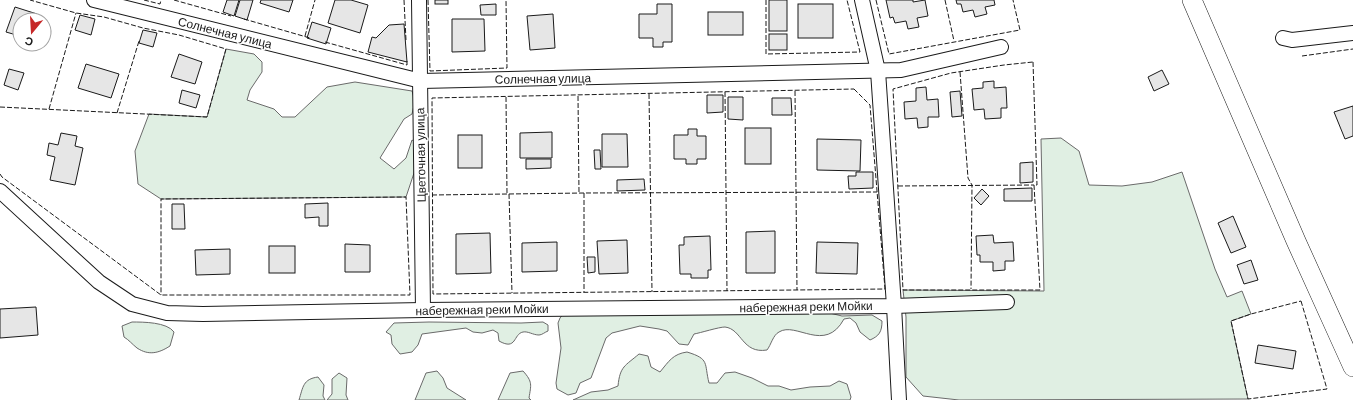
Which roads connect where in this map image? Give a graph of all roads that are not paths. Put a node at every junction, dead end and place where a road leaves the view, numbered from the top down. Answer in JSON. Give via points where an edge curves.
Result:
{"nodes":[{"id":1,"x":94,"y":0,"type":"edge"},
{"id":2,"x":419,"y":0,"type":"edge"},
{"id":3,"x":862,"y":0,"type":"edge"},
{"id":4,"x":1192,"y":0,"type":"edge"},
{"id":5,"x":1353,"y":32,"type":"edge"},
{"id":6,"x":1283,"y":38,"type":"dead end"},
{"id":7,"x":1000,"y":47,"type":"dead end"},
{"id":8,"x":878,"y":71,"type":"junction"},
{"id":9,"x":421,"y":81,"type":"junction"},
{"id":10,"x":0,"y":191,"type":"edge"},
{"id":11,"x":1007,"y":302,"type":"dead end"},
{"id":12,"x":894,"y":306,"type":"junction"},
{"id":13,"x":423,"y":310,"type":"junction"},
{"id":14,"x":1353,"y":368,"type":"edge"},
{"id":15,"x":899,"y":400,"type":"edge"}],
"edges":[{"from":1,"to":9,"type":"street","name":"Солнечная улица"},
{"from":2,"to":9,"type":"street","name":"Цветочная улица"},
{"from":3,"to":8,"type":"street"},
{"from":4,"to":14,"type":"main road"},
{"from":5,"to":6,"type":"street","via":[[1292,40]]},
{"from":7,"to":8,"type":"street","name":"Солнечная улица","via":[[901,70]]},
{"from":8,"to":9,"type":"street","name":"Солнечная улица"},
{"from":8,"to":12,"type":"street"},
{"from":9,"to":13,"type":"street","name":"Цветочная улица"},
{"from":10,"to":13,"type":"street","name":"набережная реки Мойки","via":[[99,282],[132,304],[167,313],[203,314]]},
{"from":11,"to":12,"type":"street","name":"набережная реки Мойки"},
{"from":12,"to":13,"type":"street","name":"набережная реки Мойки"},
{"from":12,"to":15,"type":"street"}]}
